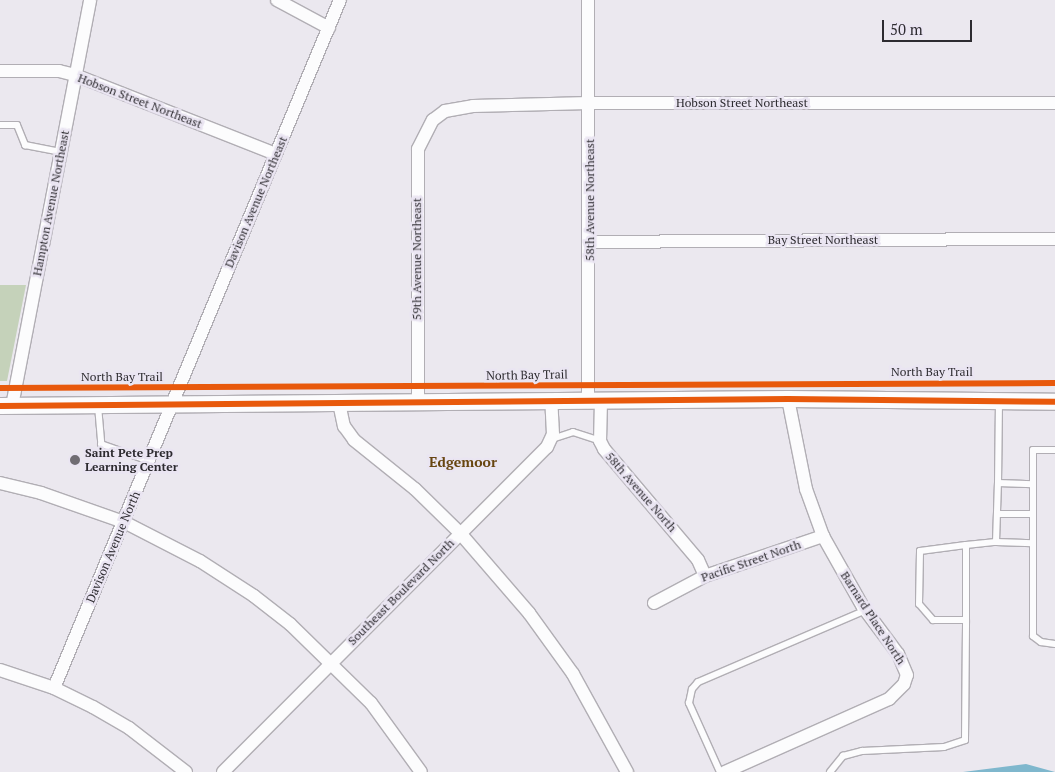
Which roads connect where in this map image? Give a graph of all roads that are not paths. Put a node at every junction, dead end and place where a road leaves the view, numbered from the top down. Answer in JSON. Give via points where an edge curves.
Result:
{"nodes":[{"id":1,"x":90,"y":0,"type":"edge"},
{"id":2,"x":277,"y":0,"type":"edge"},
{"id":3,"x":340,"y":0,"type":"edge"},
{"id":4,"x":588,"y":0,"type":"edge"},
{"id":5,"x":329,"y":28,"type":"junction"},
{"id":6,"x":0,"y":71,"type":"edge"},
{"id":7,"x":75,"y":75,"type":"junction"},
{"id":8,"x":1055,"y":103,"type":"edge"},
{"id":9,"x":589,"y":104,"type":"junction"},
{"id":10,"x":433,"y":120,"type":"joint"},
{"id":11,"x":0,"y":125,"type":"edge"},
{"id":12,"x":60,"y":152,"type":"junction"},
{"id":13,"x":276,"y":154,"type":"junction"},
{"id":14,"x":1055,"y":239,"type":"edge"},
{"id":15,"x":590,"y":242,"type":"junction"},
{"id":16,"x":788,"y":399,"type":"junction"},
{"id":17,"x":418,"y":401,"type":"junction"},
{"id":18,"x":552,"y":401,"type":"junction"},
{"id":19,"x":594,"y":401,"type":"junction"},
{"id":20,"x":999,"y":402,"type":"junction"},
{"id":21,"x":1055,"y":402,"type":"edge"},
{"id":22,"x":339,"y":403,"type":"junction"},
{"id":23,"x":173,"y":404,"type":"junction"},
{"id":24,"x":98,"y":405,"type":"junction"},
{"id":25,"x":6,"y":406,"type":"edge"},
{"id":26,"x":551,"y":440,"type":"junction"},
{"id":27,"x":600,"y":442,"type":"junction"},
{"id":28,"x":1055,"y":450,"type":"edge"},
{"id":29,"x":149,"y":461,"type":"junction"},
{"id":30,"x":998,"y":483,"type":"junction"},
{"id":31,"x":0,"y":484,"type":"edge"},
{"id":32,"x":1033,"y":484,"type":"junction"},
{"id":33,"x":998,"y":514,"type":"junction"},
{"id":34,"x":1033,"y":514,"type":"junction"},
{"id":35,"x":124,"y":522,"type":"junction"},
{"id":36,"x":460,"y":532,"type":"junction"},
{"id":37,"x":823,"y":536,"type":"junction"},
{"id":38,"x":996,"y":542,"type":"junction"},
{"id":39,"x":1033,"y":543,"type":"junction"},
{"id":40,"x":966,"y":545,"type":"junction"},
{"id":41,"x":705,"y":576,"type":"junction"},
{"id":42,"x":654,"y":603,"type":"dead end"},
{"id":43,"x":866,"y":610,"type":"junction"},
{"id":44,"x":966,"y":620,"type":"junction"},
{"id":45,"x":1055,"y":644,"type":"edge"},
{"id":46,"x":332,"y":663,"type":"junction"},
{"id":47,"x":0,"y":670,"type":"edge"},
{"id":48,"x":54,"y":688,"type":"junction"},
{"id":49,"x":186,"y":772,"type":"edge"},
{"id":50,"x":223,"y":772,"type":"edge"},
{"id":51,"x":421,"y":772,"type":"edge"},
{"id":52,"x":627,"y":772,"type":"edge"},
{"id":53,"x":720,"y":772,"type":"edge"},
{"id":54,"x":724,"y":772,"type":"edge"},
{"id":55,"x":830,"y":772,"type":"edge"}],
"edges":[{"from":1,"to":7,"type":"street","name":"Hampton Avenue Northeast"},
{"from":2,"to":5,"type":"street"},
{"from":3,"to":5,"type":"street","name":"Davison Avenue Northeast"},
{"from":4,"to":9,"type":"street","name":"58th Avenue Northeast"},
{"from":5,"to":13,"type":"street","name":"Davison Avenue Northeast"},
{"from":6,"to":7,"type":"street","name":"Hobson Street Northeast","via":[[59,71]]},
{"from":7,"to":12,"type":"street","name":"Hampton Avenue Northeast"},
{"from":7,"to":13,"type":"street","name":"Hobson Street Northeast"},
{"from":8,"to":9,"type":"street","name":"Hobson Street Northeast"},
{"from":9,"to":10,"type":"street","name":"Hobson Street Northeast","via":[[457,106]]},
{"from":9,"to":15,"type":"street","name":"58th Avenue Northeast"},
{"from":10,"to":17,"type":"street","name":"59th Avenue Northeast","via":[[418,149],[417,165]]},
{"from":11,"to":12,"type":"lane","via":[[17,125],[25,145]]},
{"from":12,"to":25,"type":"street","name":"Hampton Avenue Northeast"},
{"from":13,"to":23,"type":"street","name":"Davison Avenue Northeast"},
{"from":14,"to":15,"type":"street","name":"Bay Street Northeast"},
{"from":15,"to":19,"type":"street","name":"58th Avenue Northeast"},
{"from":16,"to":19,"type":"street"},
{"from":16,"to":20,"type":"street"},
{"from":16,"to":37,"type":"street","name":"Barnard Place North","via":[[806,489]]},
{"from":17,"to":18,"type":"street"},
{"from":17,"to":22,"type":"street"},
{"from":18,"to":19,"type":"street"},
{"from":18,"to":26,"type":"street"},
{"from":19,"to":27,"type":"street","name":"58th Avenue North"},
{"from":20,"to":21,"type":"street"},
{"from":20,"to":30,"type":"lane"},
{"from":22,"to":23,"type":"street"},
{"from":22,"to":36,"type":"street","via":[[344,426],[354,440]]},
{"from":23,"to":24,"type":"street"},
{"from":23,"to":29,"type":"street","name":"Davison Avenue North"},
{"from":24,"to":25,"type":"street"},
{"from":24,"to":29,"type":"lane","via":[[101,444]]},
{"from":26,"to":27,"type":"lane","via":[[573,432]]},
{"from":26,"to":36,"type":"street","name":"Southeast Boulevard North"},
{"from":27,"to":41,"type":"street","name":"58th Avenue North","via":[[698,560]]},
{"from":28,"to":32,"type":"lane","via":[[1033,450]]},
{"from":29,"to":35,"type":"street","name":"Davison Avenue North"},
{"from":30,"to":32,"type":"lane"},
{"from":30,"to":33,"type":"lane"},
{"from":31,"to":35,"type":"street","via":[[41,493]]},
{"from":32,"to":34,"type":"lane"},
{"from":33,"to":34,"type":"lane"},
{"from":33,"to":38,"type":"lane"},
{"from":34,"to":39,"type":"lane"},
{"from":35,"to":46,"type":"street","via":[[200,561],[254,596]]},
{"from":35,"to":48,"type":"street","name":"Davison Avenue North"},
{"from":36,"to":46,"type":"street","name":"Southeast Boulevard North"},
{"from":36,"to":52,"type":"street","via":[[529,613],[573,674]]},
{"from":37,"to":41,"type":"street","name":"Pacific Street North"},
{"from":37,"to":43,"type":"street","name":"Barnard Place North"},
{"from":38,"to":39,"type":"lane"},
{"from":38,"to":40,"type":"lane"},
{"from":39,"to":45,"type":"lane","via":[[1033,636],[1041,642]]},
{"from":40,"to":44,"type":"lane"},
{"from":40,"to":44,"type":"lane","via":[[920,550],[919,604],[933,620]]},
{"from":41,"to":42,"type":"street","name":"Pacific Street North"},
{"from":43,"to":53,"type":"lane","via":[[698,682],[692,689],[689,703]]},
{"from":43,"to":54,"type":"street","name":"Barnard Place North","via":[[898,654],[907,675],[897,693]]},
{"from":44,"to":55,"type":"lane","via":[[965,740],[944,747],[862,751],[843,756]]},
{"from":46,"to":50,"type":"street","name":"Southeast Boulevard North"},
{"from":46,"to":51,"type":"street","via":[[371,703]]},
{"from":47,"to":48,"type":"street"},
{"from":48,"to":49,"type":"street","via":[[129,728]]}]}
